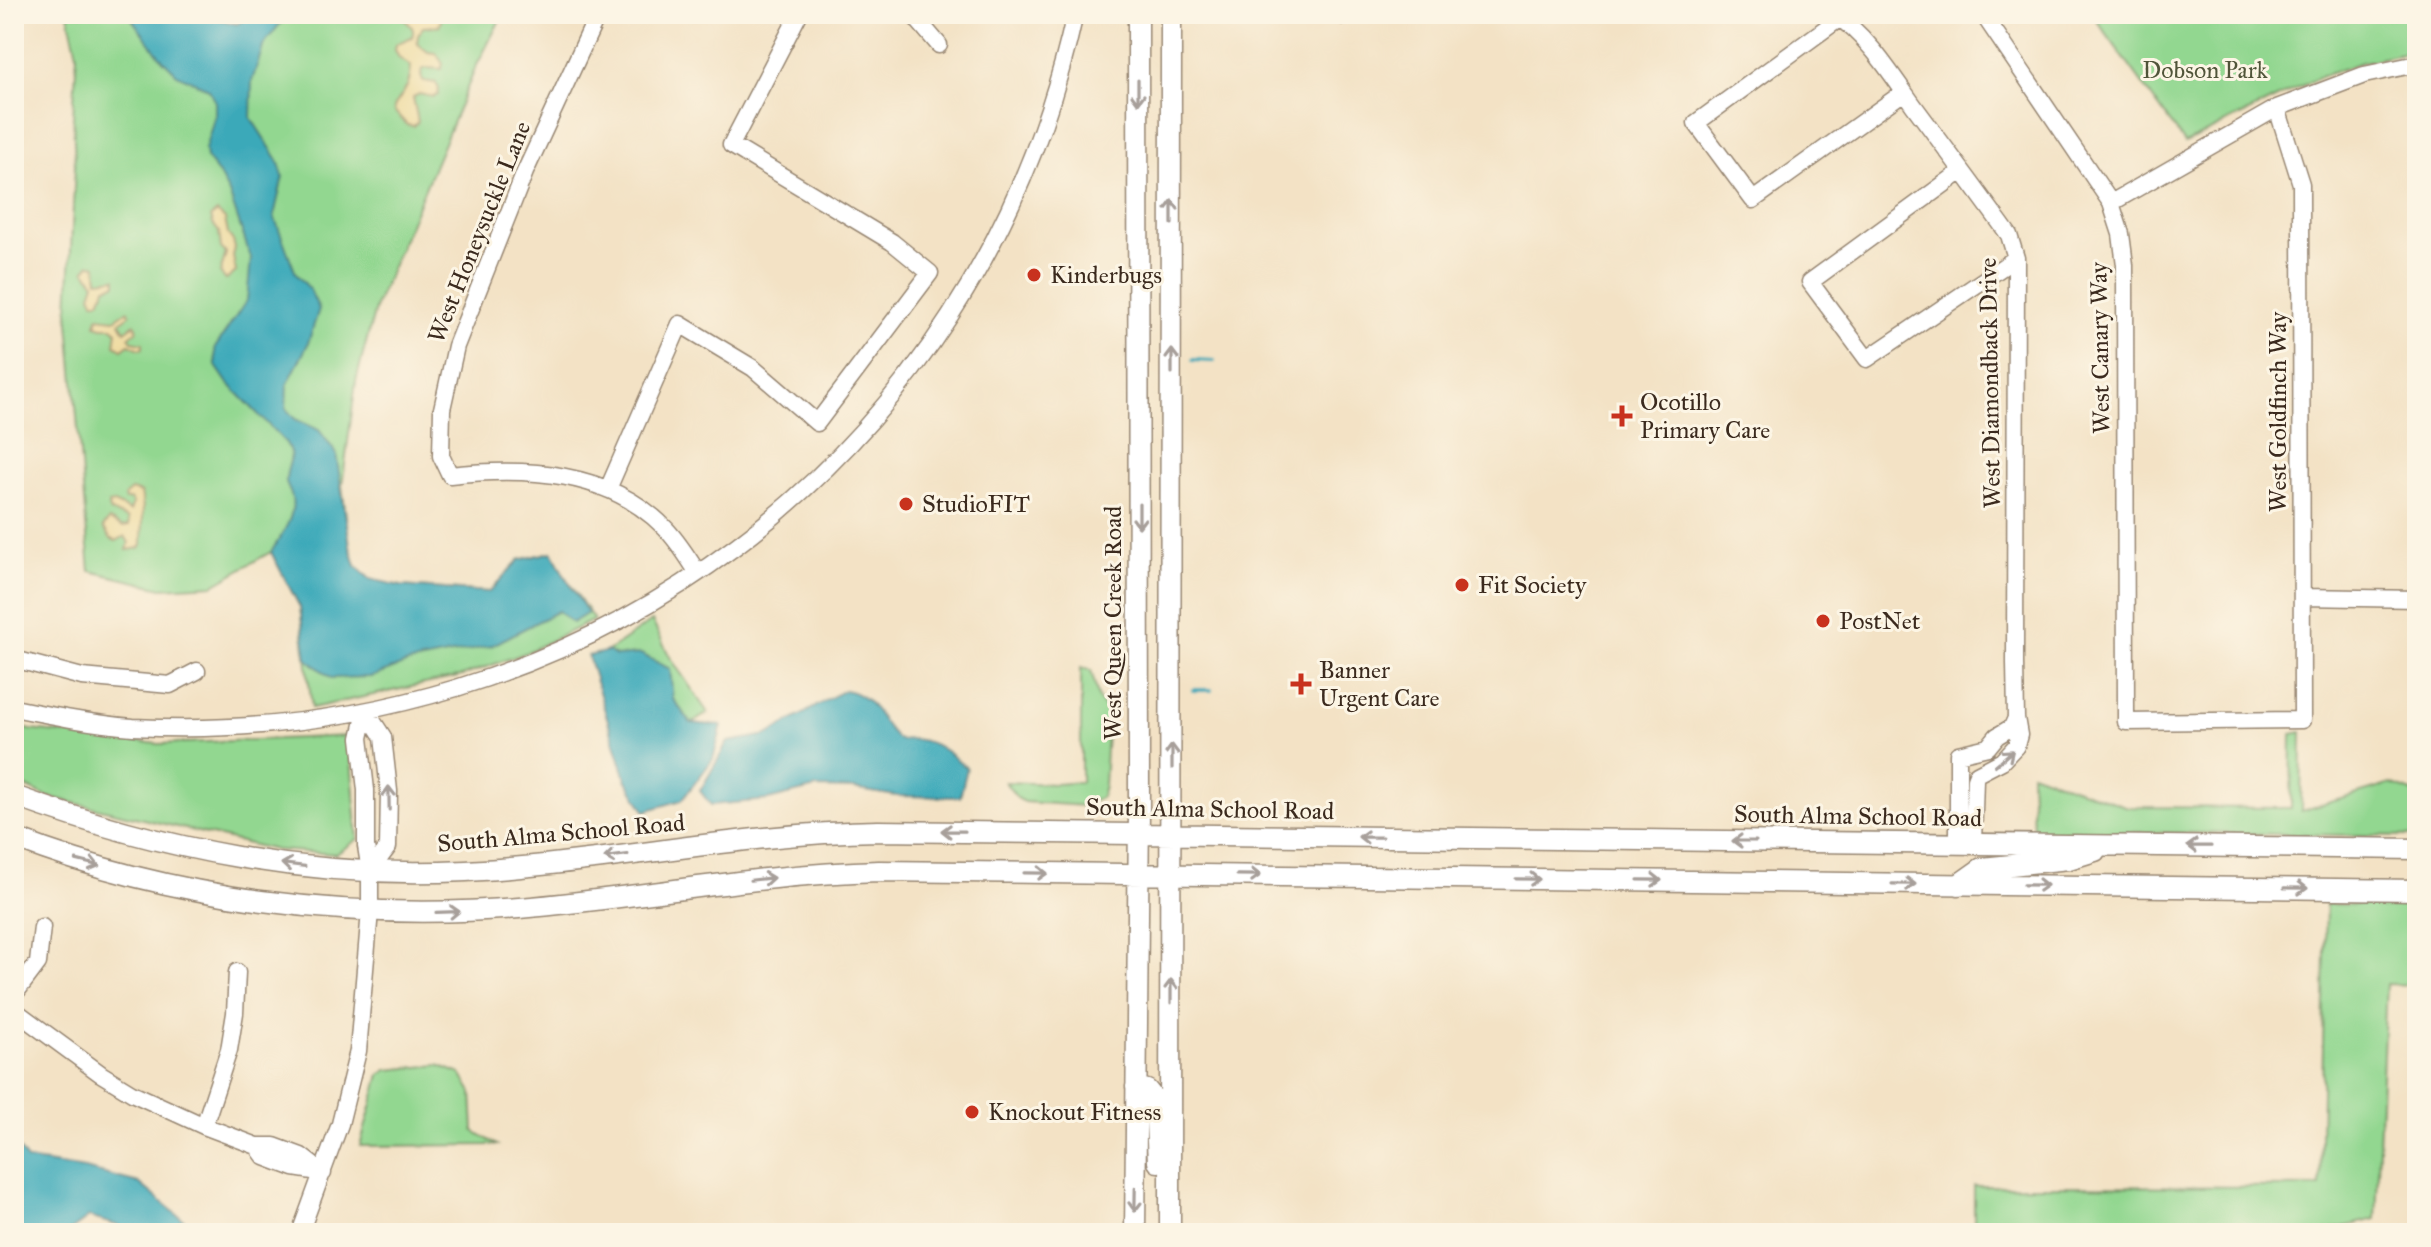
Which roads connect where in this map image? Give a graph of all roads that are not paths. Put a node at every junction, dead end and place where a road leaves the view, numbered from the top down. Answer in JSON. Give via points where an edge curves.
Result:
{"nodes":[{"id":1,"x":598,"y":14,"type":"edge"},
{"id":2,"x":799,"y":14,"type":"edge"},
{"id":3,"x":910,"y":14,"type":"edge"},
{"id":4,"x":1075,"y":14,"type":"edge"},
{"id":5,"x":1138,"y":14,"type":"edge"},
{"id":6,"x":1171,"y":14,"type":"edge"},
{"id":7,"x":1983,"y":14,"type":"edge"},
{"id":8,"x":1837,"y":16,"type":"edge"},
{"id":9,"x":939,"y":45,"type":"dead end"},
{"id":10,"x":2417,"y":64,"type":"edge"},
{"id":11,"x":1904,"y":92,"type":"junction"},
{"id":12,"x":2277,"y":108,"type":"junction"},
{"id":13,"x":1962,"y":171,"type":"junction"},
{"id":14,"x":2111,"y":203,"type":"junction"},
{"id":15,"x":2016,"y":258,"type":"junction"},
{"id":16,"x":608,"y":489,"type":"junction"},
{"id":17,"x":698,"y":573,"type":"junction"},
{"id":18,"x":2303,"y":597,"type":"junction"},
{"id":19,"x":2417,"y":599,"type":"edge"},
{"id":20,"x":14,"y":659,"type":"edge"},
{"id":21,"x":197,"y":671,"type":"dead end"},
{"id":22,"x":14,"y":708,"type":"edge"},
{"id":23,"x":366,"y":711,"type":"junction"},
{"id":24,"x":2016,"y":718,"type":"junction"},
{"id":25,"x":2302,"y":720,"type":"joint"},
{"id":26,"x":14,"y":796,"type":"edge"},
{"id":27,"x":1138,"y":833,"type":"junction"},
{"id":28,"x":1171,"y":834,"type":"junction"},
{"id":29,"x":14,"y":838,"type":"edge"},
{"id":30,"x":1965,"y":843,"type":"junction"},
{"id":31,"x":2120,"y":845,"type":"junction"},
{"id":32,"x":2417,"y":849,"type":"edge"},
{"id":33,"x":370,"y":871,"type":"junction"},
{"id":34,"x":1138,"y":874,"type":"junction"},
{"id":35,"x":1171,"y":874,"type":"junction"},
{"id":36,"x":1958,"y":885,"type":"junction"},
{"id":37,"x":2417,"y":890,"type":"edge"},
{"id":38,"x":370,"y":911,"type":"junction"},
{"id":39,"x":42,"y":927,"type":"dead end"},
{"id":40,"x":237,"y":972,"type":"dead end"},
{"id":41,"x":14,"y":995,"type":"edge"},
{"id":42,"x":14,"y":1010,"type":"edge"},
{"id":43,"x":1136,"y":1087,"type":"junction"},
{"id":44,"x":204,"y":1126,"type":"junction"},
{"id":45,"x":323,"y":1173,"type":"junction"},
{"id":46,"x":1170,"y":1231,"type":"edge"},
{"id":47,"x":300,"y":1233,"type":"edge"},
{"id":48,"x":1135,"y":1233,"type":"edge"}],
"edges":[{"from":1,"to":16,"type":"street","name":"West Honeysuckle Lane","via":[[525,172],[456,346],[442,409],[441,456],[450,475],[491,470],[536,473]]},
{"from":2,"to":16,"type":"street","via":[[731,145],[892,242],[930,273],[817,423],[753,368],[680,324]]},
{"from":3,"to":9,"type":"street"},
{"from":4,"to":17,"type":"street","via":[[1056,93],[1021,188],[944,328],[901,387],[836,460],[772,518]]},
{"from":5,"to":27,"type":"main road","name":"West Queen Creek Road","one_way":true},
{"from":28,"to":6,"type":"main road","one_way":true},
{"from":7,"to":14,"type":"street","name":"West Canary Way"},
{"from":8,"to":11,"type":"street","name":"West Diamondback Drive","via":[[1871,48]]},
{"from":8,"to":11,"type":"street","via":[[1696,123],[1753,200]]},
{"from":10,"to":12,"type":"street","via":[[2364,75]]},
{"from":11,"to":13,"type":"street","name":"West Diamondback Drive"},
{"from":12,"to":14,"type":"street"},
{"from":12,"to":18,"type":"street","name":"West Goldfinch Way","via":[[2301,184]]},
{"from":13,"to":15,"type":"street","name":"West Diamondback Drive","via":[[2009,235]]},
{"from":13,"to":15,"type":"street","via":[[1810,282],[1867,359]]},
{"from":14,"to":25,"type":"street","name":"West Canary Way","via":[[2125,265],[2126,722]]},
{"from":15,"to":24,"type":"street","name":"West Diamondback Drive"},
{"from":16,"to":17,"type":"street","via":[[658,521]]},
{"from":17,"to":23,"type":"street","via":[[560,650],[452,691]]},
{"from":18,"to":19,"type":"street"},
{"from":18,"to":25,"type":"street","name":"West Goldfinch Way"},
{"from":20,"to":21,"type":"street","via":[[82,677],[170,685]]},
{"from":22,"to":23,"type":"street","via":[[130,726],[215,728]]},
{"from":23,"to":33,"type":"street","via":[[360,738]]},
{"from":33,"to":23,"type":"street","one_way":true,"via":[[388,847],[389,791],[383,737]]},
{"from":30,"to":24,"type":"street","name":"West Diamondback Drive","one_way":true,"via":[[1977,774],[2012,753],[2019,735]]},
{"from":24,"to":30,"type":"street","via":[[1983,749],[1958,754]]},
{"from":33,"to":26,"type":"main road","name":"South Alma School Road","one_way":true,"via":[[199,851]]},
{"from":27,"to":28,"type":"main road","name":"South Alma School Road"},
{"from":27,"to":33,"type":"main road","name":"South Alma School Road","one_way":true,"via":[[846,831],[514,868]]},
{"from":27,"to":34,"type":"main road","name":"West Queen Creek Road"},
{"from":30,"to":28,"type":"main road","name":"South Alma School Road","one_way":true},
{"from":28,"to":35,"type":"main road"},
{"from":29,"to":38,"type":"main road","one_way":true,"via":[[71,859],[207,893]]},
{"from":30,"to":31,"type":"main road","name":"South Alma School Road"},
{"from":32,"to":31,"type":"main road","name":"South Alma School Road","one_way":true},
{"from":31,"to":36,"type":"main road","via":[[2069,859],[1982,868]]},
{"from":33,"to":38,"type":"street"},
{"from":34,"to":35,"type":"main road"},
{"from":38,"to":34,"type":"main road","one_way":true,"via":[[532,907],[849,872]]},
{"from":34,"to":43,"type":"main road","name":"West Queen Creek Road"},
{"from":35,"to":36,"type":"main road","one_way":true},
{"from":46,"to":35,"type":"main road","one_way":true},
{"from":36,"to":37,"type":"main road","one_way":true},
{"from":38,"to":45,"type":"street","via":[[358,1051]]},
{"from":39,"to":41,"type":"street","via":[[38,963]]},
{"from":40,"to":44,"type":"street","via":[[229,1050]]},
{"from":42,"to":44,"type":"street","via":[[132,1093]]},
{"from":43,"to":46,"type":"main road","via":[[1155,1100],[1158,1164]]},
{"from":43,"to":48,"type":"main road","name":"West Queen Creek Road","one_way":true},
{"from":44,"to":45,"type":"street","via":[[301,1156]]},
{"from":45,"to":47,"type":"street"}]}
